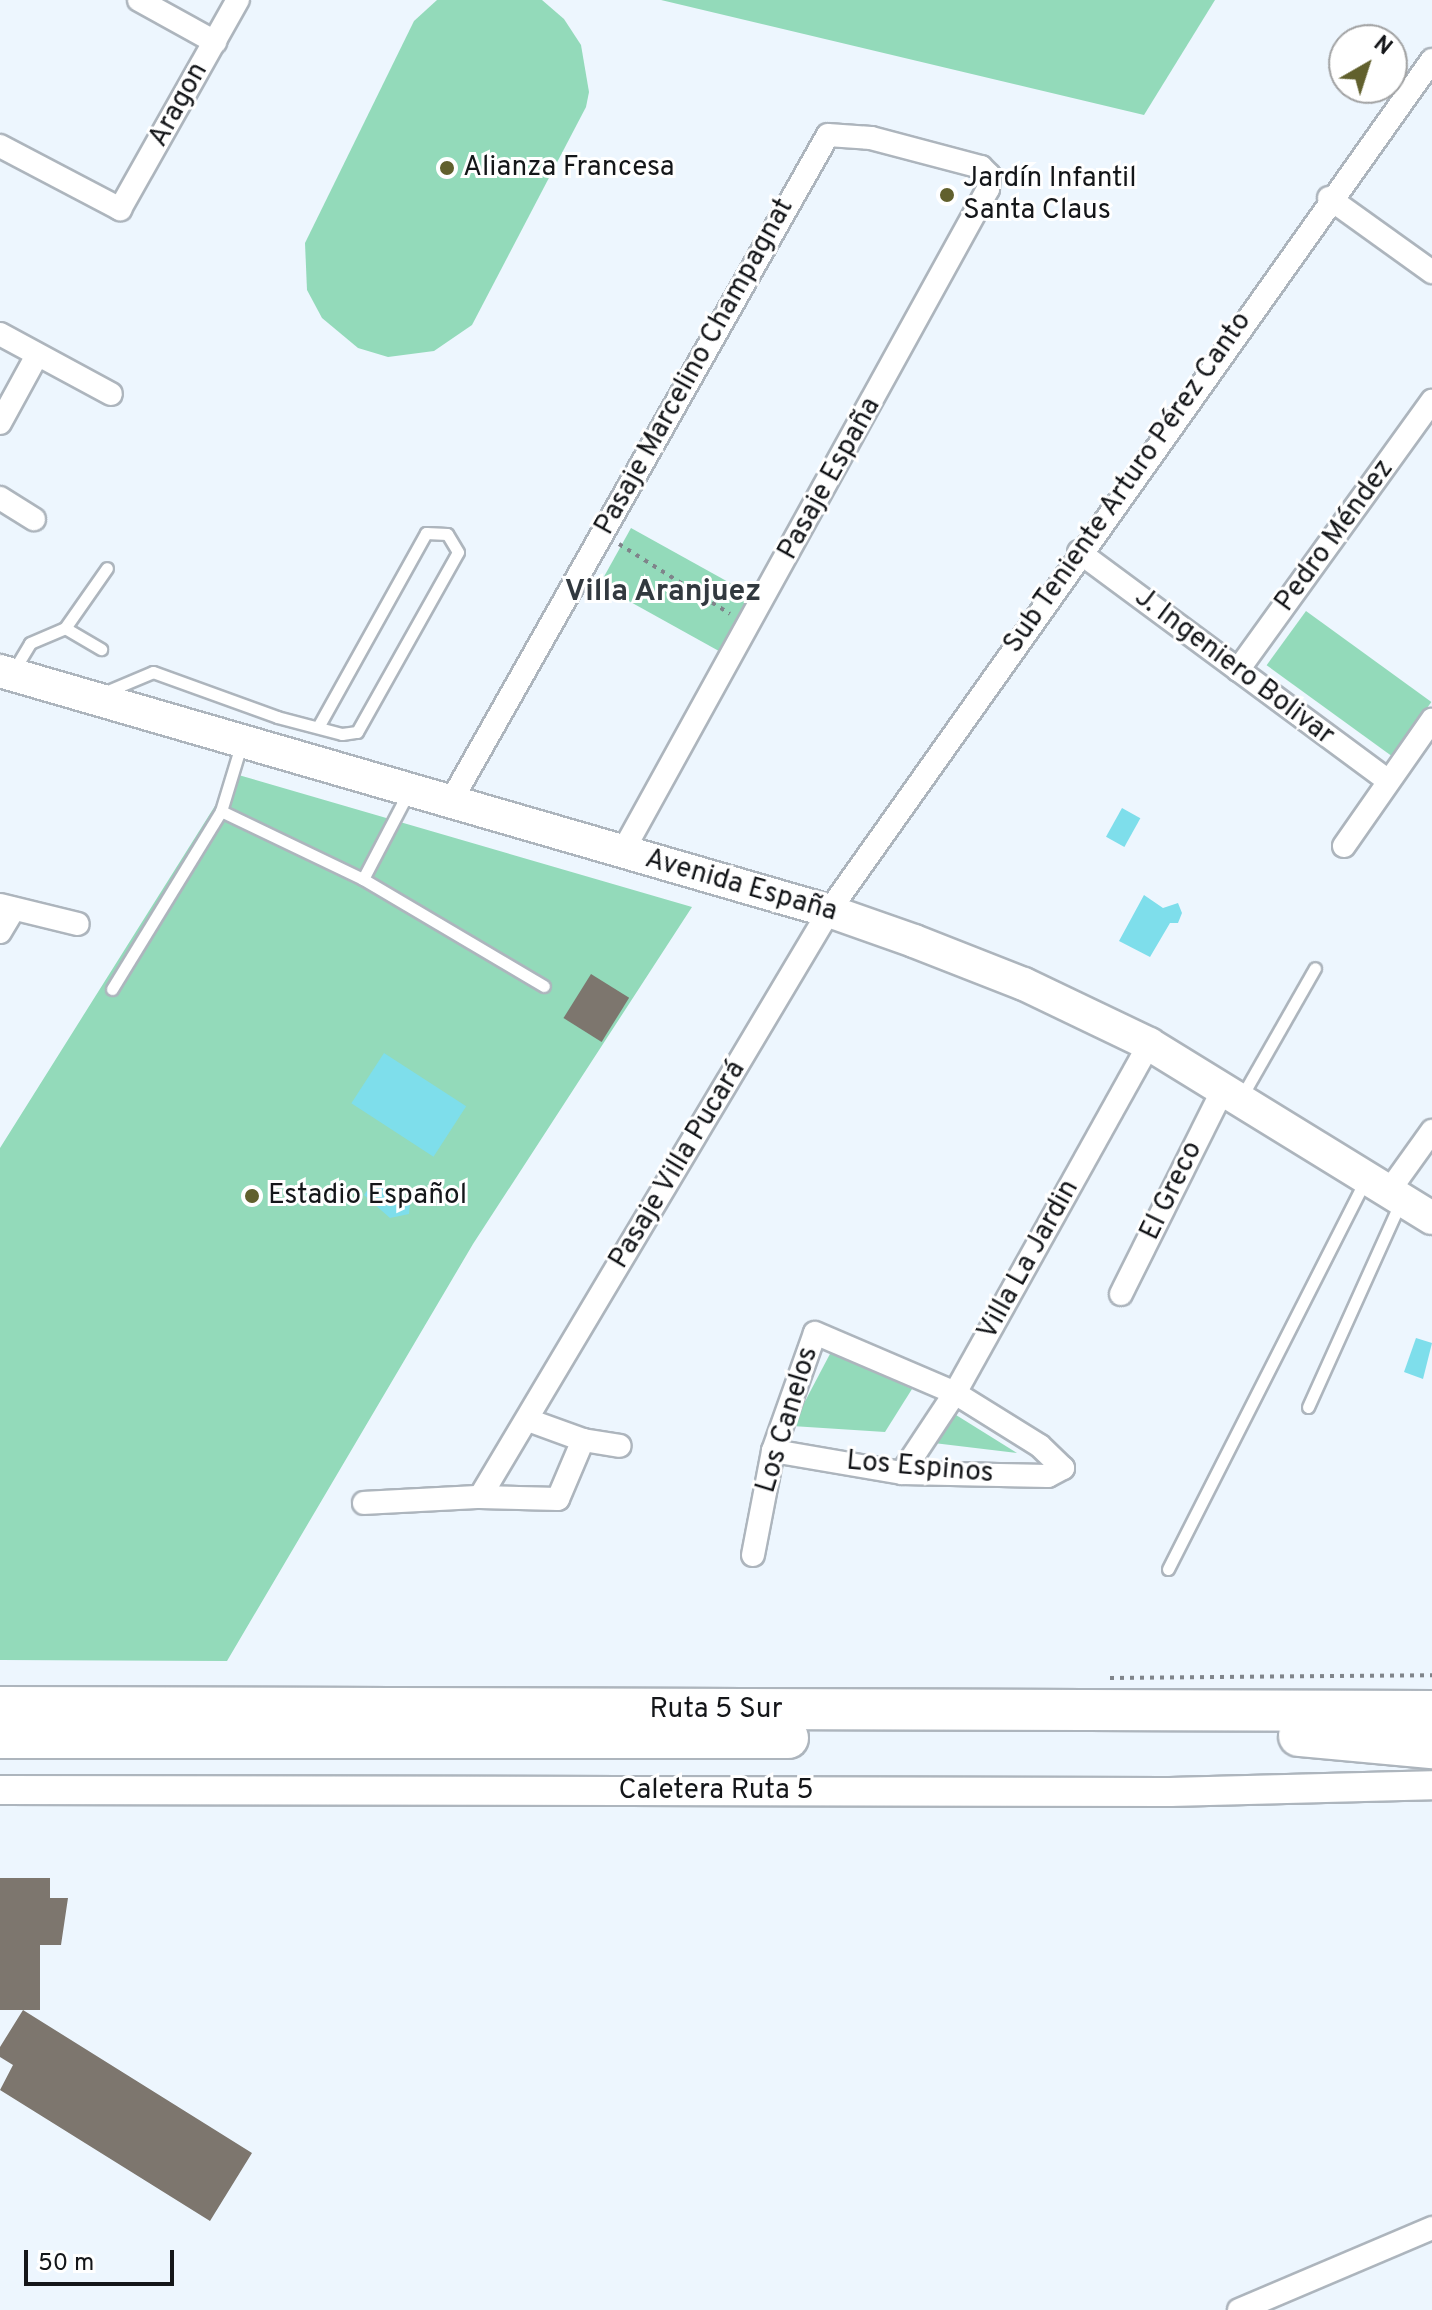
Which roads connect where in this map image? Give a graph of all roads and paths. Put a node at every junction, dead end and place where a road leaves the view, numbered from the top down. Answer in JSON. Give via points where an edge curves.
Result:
{"nodes":[{"id":1,"x":139,"y":0,"type":"edge"},
{"id":2,"x":238,"y":0,"type":"edge"},
{"id":3,"x":215,"y":42,"type":"junction"},
{"id":4,"x":1432,"y":60,"type":"edge"},
{"id":5,"x":0,"y":146,"type":"edge"},
{"id":6,"x":988,"y":189,"type":"joint"},
{"id":7,"x":1329,"y":198,"type":"junction"},
{"id":8,"x":1432,"y":272,"type":"edge"},
{"id":9,"x":0,"y":334,"type":"edge"},
{"id":10,"x":37,"y":355,"type":"junction"},
{"id":11,"x":111,"y":394,"type":"dead end"},
{"id":12,"x":1432,"y":401,"type":"edge"},
{"id":13,"x":0,"y":423,"type":"edge"},
{"id":14,"x":0,"y":498,"type":"edge"},
{"id":15,"x":34,"y":519,"type":"dead end"},
{"id":16,"x":602,"y":534,"type":"junction"},
{"id":17,"x":1079,"y":552,"type":"junction"},
{"id":18,"x":107,"y":568,"type":"dead end"},
{"id":19,"x":749,"y":626,"type":"junction"},
{"id":20,"x":65,"y":628,"type":"junction"},
{"id":21,"x":101,"y":649,"type":"dead end"},
{"id":22,"x":1238,"y":670,"type":"junction"},
{"id":23,"x":6,"y":673,"type":"edge"},
{"id":24,"x":93,"y":698,"type":"junction"},
{"id":25,"x":1432,"y":720,"type":"edge"},
{"id":26,"x":319,"y":725,"type":"junction"},
{"id":27,"x":242,"y":741,"type":"junction"},
{"id":28,"x":1388,"y":781,"type":"junction"},
{"id":29,"x":410,"y":789,"type":"junction"},
{"id":30,"x":451,"y":801,"type":"junction"},
{"id":31,"x":221,"y":811,"type":"junction"},
{"id":32,"x":1344,"y":846,"type":"dead end"},
{"id":33,"x":623,"y":851,"type":"junction"},
{"id":34,"x":363,"y":879,"type":"junction"},
{"id":35,"x":7,"y":907,"type":"edge"},
{"id":36,"x":829,"y":911,"type":"junction"},
{"id":37,"x":78,"y":924,"type":"dead end"},
{"id":38,"x":0,"y":932,"type":"edge"},
{"id":39,"x":1315,"y":968,"type":"dead end"},
{"id":40,"x":544,"y":986,"type":"dead end"},
{"id":41,"x":112,"y":989,"type":"dead end"},
{"id":42,"x":1149,"y":1044,"type":"junction"},
{"id":43,"x":1232,"y":1093,"type":"junction"},
{"id":44,"x":1432,"y":1131,"type":"edge"},
{"id":45,"x":1386,"y":1189,"type":"junction"},
{"id":46,"x":1432,"y":1218,"type":"edge"},
{"id":47,"x":1121,"y":1294,"type":"dead end"},
{"id":48,"x":955,"y":1393,"type":"junction"},
{"id":49,"x":1308,"y":1407,"type":"dead end"},
{"id":50,"x":528,"y":1420,"type":"junction"},
{"id":51,"x":583,"y":1440,"type":"junction"},
{"id":52,"x":620,"y":1446,"type":"dead end"},
{"id":53,"x":773,"y":1451,"type":"junction"},
{"id":54,"x":902,"y":1473,"type":"junction"},
{"id":55,"x":480,"y":1497,"type":"junction"},
{"id":56,"x":364,"y":1503,"type":"dead end"},
{"id":57,"x":753,"y":1555,"type":"dead end"},
{"id":58,"x":1168,"y":1569,"type":"dead end"},
{"id":59,"x":1432,"y":1697,"type":"edge"},
{"id":60,"x":0,"y":1707,"type":"edge"},
{"id":61,"x":1432,"y":1711,"type":"edge"},
{"id":62,"x":1290,"y":1725,"type":"junction"},
{"id":63,"x":1432,"y":1735,"type":"edge"},
{"id":64,"x":0,"y":1738,"type":"edge"},
{"id":65,"x":1432,"y":1748,"type":"edge"},
{"id":66,"x":1432,"y":1785,"type":"edge"},
{"id":67,"x":0,"y":1790,"type":"edge"},
{"id":68,"x":1432,"y":2228,"type":"edge"},
{"id":69,"x":1239,"y":2310,"type":"edge"}],
"edges":[{"from":1,"to":3,"type":"street"},
{"from":2,"to":3,"type":"street","name":"Aragon"},
{"from":3,"to":5,"type":"street","name":"Aragon","via":[[120,209]]},
{"from":4,"to":7,"type":"street","name":"Sub Teniente Arturo Pérez Canto"},
{"from":6,"to":16,"type":"street","name":"Pasaje Marcelino Champagnat","via":[[989,175],[964,159],[871,138],[828,135]]},
{"from":6,"to":19,"type":"street","name":"Pasaje España"},
{"from":7,"to":8,"type":"street"},
{"from":7,"to":17,"type":"street","name":"Sub Teniente Arturo Pérez Canto"},
{"from":9,"to":10,"type":"street"},
{"from":10,"to":11,"type":"street"},
{"from":10,"to":13,"type":"street"},
{"from":12,"to":22,"type":"street","name":"Pedro Méndez"},
{"from":14,"to":15,"type":"street"},
{"from":16,"to":19,"type":"path"},
{"from":16,"to":30,"type":"street","name":"Pasaje Marcelino Champagnat"},
{"from":17,"to":22,"type":"street","name":"J. Ingeniero Bolivar"},
{"from":17,"to":36,"type":"street","name":"Sub Teniente Arturo Pérez Canto"},
{"from":18,"to":20,"type":"lane"},
{"from":19,"to":33,"type":"street","name":"Pasaje España"},
{"from":20,"to":21,"type":"lane"},
{"from":20,"to":23,"type":"lane","via":[[30,643]]},
{"from":22,"to":28,"type":"street","name":"J. Ingeniero Bolivar"},
{"from":23,"to":24,"type":"main road","name":"Avenida España"},
{"from":24,"to":26,"type":"lane","via":[[153,672],[277,717]]},
{"from":24,"to":27,"type":"main road","name":"Avenida España"},
{"from":25,"to":28,"type":"street"},
{"from":26,"to":26,"type":"lane","via":[[342,734],[361,727],[458,552],[447,534],[426,533]]},
{"from":27,"to":29,"type":"main road","name":"Avenida España"},
{"from":27,"to":31,"type":"lane"},
{"from":28,"to":32,"type":"street"},
{"from":29,"to":30,"type":"main road","name":"Avenida España"},
{"from":29,"to":34,"type":"lane"},
{"from":30,"to":33,"type":"main road","name":"Avenida España"},
{"from":31,"to":34,"type":"lane"},
{"from":31,"to":41,"type":"lane"},
{"from":33,"to":36,"type":"main road","name":"Avenida España"},
{"from":34,"to":40,"type":"lane"},
{"from":35,"to":37,"type":"street"},
{"from":35,"to":38,"type":"street"},
{"from":36,"to":42,"type":"main road","name":"Avenida España","via":[[1024,984]]},
{"from":36,"to":50,"type":"street","name":"Pasaje Villa Pucará"},
{"from":39,"to":43,"type":"lane"},
{"from":42,"to":43,"type":"main road","name":"Avenida España"},
{"from":42,"to":48,"type":"street","name":"Villa La Jardin"},
{"from":43,"to":45,"type":"main road","name":"Avenida España"},
{"from":43,"to":47,"type":"street","name":"El Greco"},
{"from":44,"to":45,"type":"street"},
{"from":45,"to":46,"type":"main road","name":"Avenida España"},
{"from":45,"to":49,"type":"lane"},
{"from":45,"to":58,"type":"lane"},
{"from":48,"to":53,"type":"street","name":"Los Canelos","via":[[815,1333]]},
{"from":48,"to":54,"type":"street","name":"Villa La Jardin"},
{"from":48,"to":54,"type":"street","name":"Los Espinos","via":[[1040,1446],[1063,1468],[1059,1474],[1033,1477]]},
{"from":50,"to":51,"type":"street"},
{"from":50,"to":55,"type":"street","name":"Pasaje Villa Pucará"},
{"from":51,"to":52,"type":"street"},
{"from":51,"to":55,"type":"street","via":[[558,1499]]},
{"from":53,"to":54,"type":"street","name":"Los Espinos"},
{"from":53,"to":57,"type":"street","name":"Los Canelos"},
{"from":55,"to":56,"type":"street"},
{"from":59,"to":62,"type":"highway"},
{"from":60,"to":62,"type":"highway","name":"Ruta 5 Sur"},
{"from":61,"to":62,"type":"highway","name":"Ruta 5 Sur"},
{"from":62,"to":63,"type":"highway","name":"Ruta 5 Sur"},
{"from":62,"to":64,"type":"highway","name":"Ruta 5 Sur"},
{"from":62,"to":65,"type":"highway"},
{"from":66,"to":67,"type":"street","name":"Caletera Ruta 5","via":[[1170,1792]]},
{"from":68,"to":69,"type":"street"}]}
